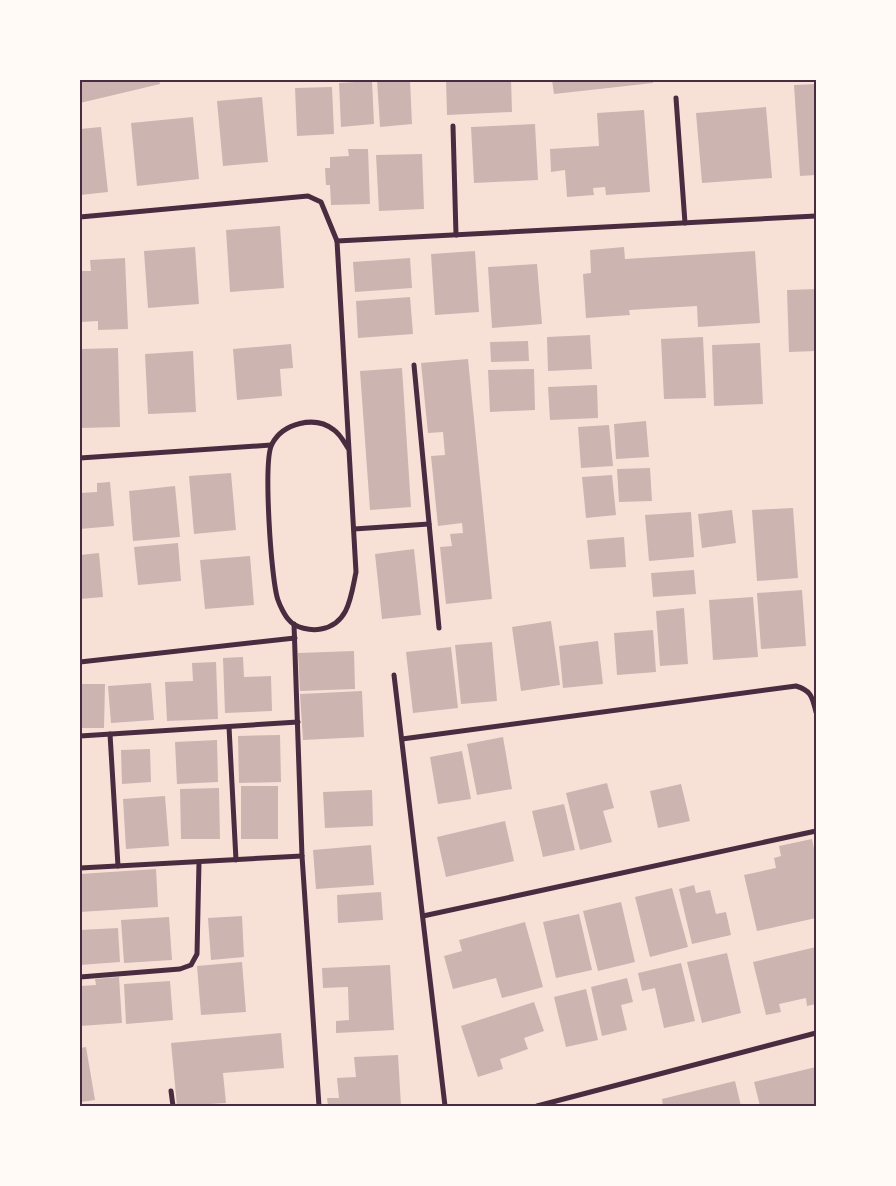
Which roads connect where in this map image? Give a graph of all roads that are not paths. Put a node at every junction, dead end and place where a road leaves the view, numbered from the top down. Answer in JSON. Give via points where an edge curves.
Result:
{"nodes":[{"id":1,"x":676,"y":98,"type":"dead end"},
{"id":2,"x":453,"y":126,"type":"dead end"},
{"id":3,"x":816,"y":216,"type":"edge"},
{"id":4,"x":80,"y":217,"type":"edge"},
{"id":5,"x":685,"y":223,"type":"junction"},
{"id":6,"x":456,"y":235,"type":"junction"},
{"id":7,"x":336,"y":242,"type":"junction"},
{"id":8,"x":414,"y":364,"type":"dead end"},
{"id":9,"x":271,"y":445,"type":"junction"},
{"id":10,"x":348,"y":448,"type":"junction"},
{"id":11,"x":80,"y":458,"type":"edge"},
{"id":12,"x":429,"y":524,"type":"junction"},
{"id":13,"x":354,"y":529,"type":"junction"},
{"id":14,"x":294,"y":624,"type":"junction"},
{"id":15,"x":439,"y":628,"type":"dead end"},
{"id":16,"x":295,"y":638,"type":"junction"},
{"id":17,"x":80,"y":662,"type":"edge"},
{"id":18,"x":394,"y":675,"type":"dead end"},
{"id":19,"x":816,"y":712,"type":"edge"},
{"id":20,"x":298,"y":722,"type":"junction"},
{"id":21,"x":229,"y":727,"type":"junction"},
{"id":22,"x":110,"y":734,"type":"junction"},
{"id":23,"x":80,"y":736,"type":"edge"},
{"id":24,"x":402,"y":739,"type":"junction"},
{"id":25,"x":816,"y":831,"type":"edge"},
{"id":26,"x":302,"y":856,"type":"junction"},
{"id":27,"x":236,"y":860,"type":"junction"},
{"id":28,"x":199,"y":862,"type":"junction"},
{"id":29,"x":118,"y":866,"type":"junction"},
{"id":30,"x":80,"y":868,"type":"edge"},
{"id":31,"x":423,"y":916,"type":"junction"},
{"id":32,"x":80,"y":977,"type":"edge"},
{"id":33,"x":816,"y":1033,"type":"edge"},
{"id":34,"x":171,"y":1091,"type":"dead end"},
{"id":35,"x":173,"y":1106,"type":"edge"},
{"id":36,"x":319,"y":1106,"type":"edge"},
{"id":37,"x":445,"y":1106,"type":"edge"},
{"id":38,"x":537,"y":1106,"type":"edge"}],
"edges":[{"from":1,"to":5,"type":"street"},
{"from":2,"to":6,"type":"street"},
{"from":3,"to":5,"type":"street"},
{"from":4,"to":7,"type":"street","via":[[308,196],[322,202]]},
{"from":5,"to":6,"type":"street"},
{"from":6,"to":7,"type":"street"},
{"from":7,"to":10,"type":"street"},
{"from":8,"to":12,"type":"street"},
{"from":9,"to":10,"type":"street","via":[[281,432],[298,423],[320,422],[335,430]]},
{"from":9,"to":11,"type":"street"},
{"from":9,"to":14,"type":"street","via":[[268,492],[273,573],[278,600]]},
{"from":10,"to":13,"type":"street"},
{"from":12,"to":13,"type":"street"},
{"from":12,"to":15,"type":"street"},
{"from":13,"to":14,"type":"street","via":[[356,572],[344,616],[320,630]]},
{"from":14,"to":16,"type":"street"},
{"from":16,"to":17,"type":"street"},
{"from":16,"to":20,"type":"street"},
{"from":18,"to":24,"type":"street"},
{"from":19,"to":24,"type":"street","via":[[812,696],[796,686]]},
{"from":20,"to":21,"type":"street"},
{"from":20,"to":26,"type":"street"},
{"from":21,"to":22,"type":"street"},
{"from":21,"to":27,"type":"street"},
{"from":22,"to":23,"type":"street"},
{"from":22,"to":29,"type":"street"},
{"from":24,"to":31,"type":"street"},
{"from":25,"to":31,"type":"street"},
{"from":26,"to":27,"type":"street"},
{"from":26,"to":36,"type":"street"},
{"from":27,"to":28,"type":"street"},
{"from":28,"to":29,"type":"street"},
{"from":28,"to":32,"type":"street","via":[[197,954],[191,964],[180,969]]},
{"from":29,"to":30,"type":"street"},
{"from":31,"to":37,"type":"street"},
{"from":33,"to":38,"type":"street"},
{"from":34,"to":35,"type":"street"}]}
